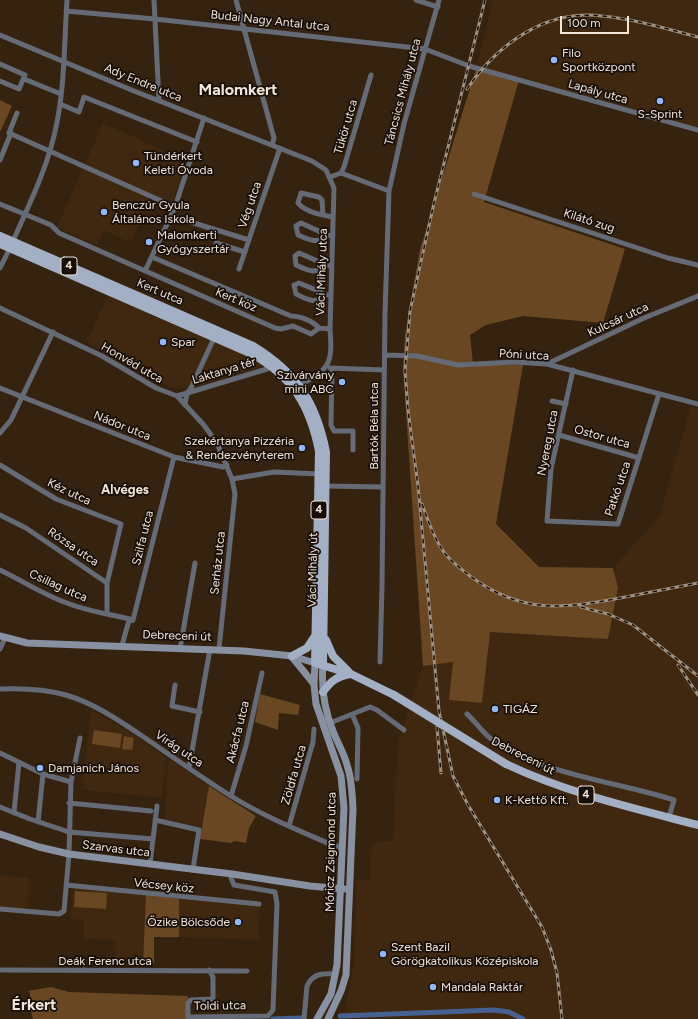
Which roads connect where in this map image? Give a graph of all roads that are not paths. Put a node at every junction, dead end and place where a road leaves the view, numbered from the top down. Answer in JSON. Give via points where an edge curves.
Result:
{"nodes":[{"id":1,"x":67,"y":0,"type":"edge"},
{"id":2,"x":154,"y":0,"type":"edge"},
{"id":3,"x":236,"y":0,"type":"edge"},
{"id":4,"x":416,"y":0,"type":"edge"},
{"id":5,"x":439,"y":0,"type":"edge"},
{"id":6,"x":438,"y":6,"type":"junction"},
{"id":7,"x":66,"y":11,"type":"junction"},
{"id":8,"x":155,"y":19,"type":"junction"},
{"id":9,"x":244,"y":28,"type":"junction"},
{"id":10,"x":0,"y":36,"type":"edge"},
{"id":11,"x":425,"y":49,"type":"junction"},
{"id":12,"x":64,"y":61,"type":"junction"},
{"id":13,"x":0,"y":64,"type":"edge"},
{"id":14,"x":469,"y":66,"type":"joint"},
{"id":15,"x":371,"y":75,"type":"dead end"},
{"id":16,"x":24,"y":80,"type":"junction"},
{"id":17,"x":0,"y":81,"type":"edge"},
{"id":18,"x":61,"y":94,"type":"junction"},
{"id":19,"x":159,"y":101,"type":"junction"},
{"id":20,"x":60,"y":104,"type":"junction"},
{"id":21,"x":17,"y":113,"type":"dead end"},
{"id":22,"x":204,"y":118,"type":"junction"},
{"id":23,"x":698,"y":130,"type":"edge"},
{"id":24,"x":11,"y":133,"type":"junction"},
{"id":25,"x":197,"y":142,"type":"junction"},
{"id":26,"x":272,"y":145,"type":"junction"},
{"id":27,"x":280,"y":148,"type":"junction"},
{"id":28,"x":49,"y":150,"type":"junction"},
{"id":29,"x":0,"y":160,"type":"edge"},
{"id":30,"x":341,"y":173,"type":"junction"},
{"id":31,"x":330,"y":177,"type":"junction"},
{"id":32,"x":389,"y":191,"type":"junction"},
{"id":33,"x":474,"y":194,"type":"dead end"},
{"id":34,"x":0,"y":204,"type":"edge"},
{"id":35,"x":175,"y":208,"type":"junction"},
{"id":36,"x":25,"y":214,"type":"junction"},
{"id":37,"x":323,"y":215,"type":"junction"},
{"id":38,"x":171,"y":216,"type":"junction"},
{"id":39,"x":333,"y":217,"type":"junction"},
{"id":40,"x":324,"y":235,"type":"junction"},
{"id":41,"x":0,"y":236,"type":"edge"},
{"id":42,"x":333,"y":236,"type":"junction"},
{"id":43,"x":249,"y":240,"type":"junction"},
{"id":44,"x":216,"y":243,"type":"dead end"},
{"id":45,"x":0,"y":244,"type":"edge"},
{"id":46,"x":12,"y":245,"type":"junction"},
{"id":47,"x":245,"y":252,"type":"junction"},
{"id":48,"x":152,"y":257,"type":"junction"},
{"id":49,"x":323,"y":266,"type":"junction"},
{"id":50,"x":332,"y":266,"type":"junction"},
{"id":51,"x":698,"y":266,"type":"edge"},
{"id":52,"x":0,"y":268,"type":"edge"},
{"id":53,"x":239,"y":269,"type":"dead end"},
{"id":54,"x":145,"y":272,"type":"junction"},
{"id":55,"x":323,"y":295,"type":"junction"},
{"id":56,"x":331,"y":295,"type":"junction"},
{"id":57,"x":698,"y":296,"type":"edge"},
{"id":58,"x":0,"y":308,"type":"edge"},
{"id":59,"x":291,"y":316,"type":"junction"},
{"id":60,"x":287,"y":326,"type":"junction"},
{"id":61,"x":319,"y":328,"type":"junction"},
{"id":62,"x":330,"y":329,"type":"junction"},
{"id":63,"x":53,"y":332,"type":"junction"},
{"id":64,"x":216,"y":333,"type":"junction"},
{"id":65,"x":385,"y":355,"type":"junction"},
{"id":66,"x":547,"y":364,"type":"junction"},
{"id":67,"x":327,"y":366,"type":"junction"},
{"id":68,"x":267,"y":369,"type":"dead end"},
{"id":69,"x":332,"y":369,"type":"junction"},
{"id":70,"x":384,"y":370,"type":"junction"},
{"id":71,"x":573,"y":370,"type":"junction"},
{"id":72,"x":297,"y":387,"type":"junction"},
{"id":73,"x":0,"y":388,"type":"edge"},
{"id":74,"x":187,"y":393,"type":"junction"},
{"id":75,"x":659,"y":394,"type":"junction"},
{"id":76,"x":177,"y":396,"type":"junction"},
{"id":77,"x":23,"y":397,"type":"junction"},
{"id":78,"x":552,"y":401,"type":"dead end"},
{"id":79,"x":566,"y":404,"type":"junction"},
{"id":80,"x":698,"y":404,"type":"edge"},
{"id":81,"x":186,"y":405,"type":"junction"},
{"id":82,"x":0,"y":433,"type":"edge"},
{"id":83,"x":558,"y":435,"type":"junction"},
{"id":84,"x":353,"y":450,"type":"dead end"},
{"id":85,"x":174,"y":457,"type":"junction"},
{"id":86,"x":639,"y":458,"type":"junction"},
{"id":87,"x":227,"y":465,"type":"junction"},
{"id":88,"x":0,"y":466,"type":"edge"},
{"id":89,"x":319,"y":474,"type":"junction"},
{"id":90,"x":232,"y":479,"type":"junction"},
{"id":91,"x":327,"y":486,"type":"junction"},
{"id":92,"x":383,"y":487,"type":"junction"},
{"id":93,"x":0,"y":515,"type":"edge"},
{"id":94,"x":547,"y":521,"type":"joint"},
{"id":95,"x":195,"y":563,"type":"dead end"},
{"id":96,"x":0,"y":570,"type":"edge"},
{"id":97,"x":107,"y":583,"type":"junction"},
{"id":98,"x":107,"y":614,"type":"junction"},
{"id":99,"x":131,"y":621,"type":"junction"},
{"id":100,"x":321,"y":633,"type":"junction"},
{"id":101,"x":2,"y":637,"type":"edge"},
{"id":102,"x":123,"y":646,"type":"junction"},
{"id":103,"x":0,"y":649,"type":"edge"},
{"id":104,"x":180,"y":649,"type":"junction"},
{"id":105,"x":210,"y":650,"type":"junction"},
{"id":106,"x":219,"y":650,"type":"junction"},
{"id":107,"x":292,"y":656,"type":"junction"},
{"id":108,"x":380,"y":662,"type":"dead end"},
{"id":109,"x":319,"y":664,"type":"junction"},
{"id":110,"x":262,"y":673,"type":"dead end"},
{"id":111,"x":351,"y":674,"type":"junction"},
{"id":112,"x":175,"y":685,"type":"dead end"},
{"id":113,"x":314,"y":685,"type":"junction"},
{"id":114,"x":0,"y":689,"type":"edge"},
{"id":115,"x":322,"y":692,"type":"junction"},
{"id":116,"x":200,"y":712,"type":"junction"},
{"id":117,"x":352,"y":714,"type":"junction"},
{"id":118,"x":466,"y":714,"type":"dead end"},
{"id":119,"x":330,"y":723,"type":"junction"},
{"id":120,"x":314,"y":729,"type":"dead end"},
{"id":121,"x":404,"y":730,"type":"dead end"},
{"id":122,"x":80,"y":738,"type":"dead end"},
{"id":123,"x":0,"y":753,"type":"edge"},
{"id":124,"x":20,"y":762,"type":"junction"},
{"id":125,"x":189,"y":768,"type":"junction"},
{"id":126,"x":44,"y":774,"type":"junction"},
{"id":127,"x":357,"y":779,"type":"dead end"},
{"id":128,"x":71,"y":782,"type":"junction"},
{"id":129,"x":231,"y":796,"type":"junction"},
{"id":130,"x":69,"y":803,"type":"junction"},
{"id":131,"x":157,"y":806,"type":"dead end"},
{"id":132,"x":0,"y":807,"type":"edge"},
{"id":133,"x":151,"y":811,"type":"dead end"},
{"id":134,"x":14,"y":813,"type":"junction"},
{"id":135,"x":669,"y":817,"type":"junction"},
{"id":136,"x":155,"y":820,"type":"junction"},
{"id":137,"x":38,"y":822,"type":"junction"},
{"id":138,"x":698,"y":825,"type":"edge"},
{"id":139,"x":289,"y":826,"type":"junction"},
{"id":140,"x":69,"y":832,"type":"junction"},
{"id":141,"x":0,"y":834,"type":"edge"},
{"id":142,"x":153,"y":839,"type":"junction"},
{"id":143,"x":341,"y":846,"type":"junction"},
{"id":144,"x":69,"y":854,"type":"junction"},
{"id":145,"x":150,"y":864,"type":"junction"},
{"id":146,"x":193,"y":869,"type":"junction"},
{"id":147,"x":232,"y":874,"type":"junction"},
{"id":148,"x":66,"y":886,"type":"junction"},
{"id":149,"x":341,"y":889,"type":"junction"},
{"id":150,"x":350,"y":889,"type":"junction"},
{"id":151,"x":260,"y":904,"type":"dead end"},
{"id":152,"x":0,"y":909,"type":"edge"},
{"id":153,"x":0,"y":970,"type":"edge"},
{"id":154,"x":209,"y":970,"type":"junction"},
{"id":155,"x":247,"y":971,"type":"dead end"},
{"id":156,"x":336,"y":974,"type":"junction"},
{"id":157,"x":333,"y":1009,"type":"junction"},
{"id":158,"x":192,"y":1018,"type":"edge"},
{"id":159,"x":304,"y":1019,"type":"edge"},
{"id":160,"x":317,"y":1019,"type":"edge"},
{"id":161,"x":328,"y":1019,"type":"edge"},
{"id":162,"x":334,"y":1019,"type":"edge"}],
"edges":[{"from":1,"to":7,"type":"street"},
{"from":2,"to":8,"type":"street"},
{"from":3,"to":9,"type":"street"},
{"from":4,"to":6,"type":"street"},
{"from":5,"to":6,"type":"street","name":"Táncsics Mihály utca"},
{"from":6,"to":11,"type":"street","name":"Táncsics Mihály utca"},
{"from":7,"to":8,"type":"street","name":"Budai Nagy Antal utca"},
{"from":7,"to":12,"type":"street"},
{"from":8,"to":9,"type":"street","name":"Budai Nagy Antal utca"},
{"from":8,"to":19,"type":"street"},
{"from":9,"to":11,"type":"street","name":"Budai Nagy Antal utca"},
{"from":9,"to":26,"type":"street","via":[[274,138]]},
{"from":10,"to":12,"type":"street","name":"Ady Endre utca"},
{"from":11,"to":14,"type":"street","name":"Budai Nagy Antal utca"},
{"from":11,"to":32,"type":"street","name":"Táncsics Mihály utca"},
{"from":12,"to":18,"type":"street"},
{"from":12,"to":19,"type":"street","name":"Ady Endre utca"},
{"from":13,"to":16,"type":"street","via":[[26,75]]},
{"from":14,"to":23,"type":"street","name":"Lapály utca"},
{"from":15,"to":30,"type":"street","name":"Tükör utca","via":[[350,151]]},
{"from":16,"to":17,"type":"street","via":[[19,89]]},
{"from":16,"to":18,"type":"street"},
{"from":18,"to":20,"type":"street"},
{"from":19,"to":22,"type":"street","name":"Ady Endre utca"},
{"from":20,"to":25,"type":"street","via":[[79,112],[84,97]]},
{"from":20,"to":28,"type":"street"},
{"from":21,"to":24,"type":"street","via":[[9,132]]},
{"from":22,"to":25,"type":"street"},
{"from":22,"to":26,"type":"street","name":"Ady Endre utca"},
{"from":24,"to":28,"type":"street"},
{"from":24,"to":29,"type":"street"},
{"from":25,"to":35,"type":"street"},
{"from":26,"to":27,"type":"street","name":"Ady Endre utca"},
{"from":27,"to":31,"type":"street","name":"Ady Endre utca","via":[[317,163]]},
{"from":27,"to":43,"type":"street","name":"Vég utca"},
{"from":28,"to":35,"type":"street"},
{"from":28,"to":36,"type":"street"},
{"from":30,"to":31,"type":"street","name":"Tükör utca"},
{"from":30,"to":32,"type":"street"},
{"from":31,"to":39,"type":"street","name":"Váci Mihály utca","via":[[334,188]]},
{"from":32,"to":65,"type":"street","name":"Bartók Béla utca"},
{"from":33,"to":51,"type":"street","name":"Kilátó zug"},
{"from":34,"to":36,"type":"street","name":"Kert köz"},
{"from":35,"to":38,"type":"street"},
{"from":36,"to":46,"type":"street"},
{"from":36,"to":54,"type":"street","name":"Kert köz","via":[[51,225],[59,233]]},
{"from":37,"to":37,"type":"street","via":[[301,207],[298,203],[301,193],[319,197],[322,200]]},
{"from":37,"to":39,"type":"street"},
{"from":38,"to":43,"type":"street"},
{"from":38,"to":48,"type":"street"},
{"from":39,"to":42,"type":"street","name":"Váci Mihály utca"},
{"from":40,"to":40,"type":"street","via":[[323,232],[301,223],[296,226],[298,235],[313,241],[321,240]]},
{"from":40,"to":42,"type":"street"},
{"from":41,"to":46,"type":"main road","name":"Kert utca","number":"4"},
{"from":42,"to":50,"type":"street","name":"Váci Mihály utca"},
{"from":43,"to":47,"type":"street","name":"Vég utca"},
{"from":44,"to":47,"type":"street"},
{"from":45,"to":46,"type":"main road","name":"Kert utca","number":"4"},
{"from":46,"to":52,"type":"street"},
{"from":46,"to":64,"type":"main road","name":"Kert utca","number":"4"},
{"from":47,"to":53,"type":"street","name":"Vég utca"},
{"from":48,"to":54,"type":"street"},
{"from":48,"to":59,"type":"street","name":"Kert köz"},
{"from":49,"to":49,"type":"street","via":[[322,263],[299,253],[295,256],[296,265],[312,272]]},
{"from":49,"to":50,"type":"street"},
{"from":50,"to":56,"type":"street","name":"Váci Mihály utca"},
{"from":54,"to":60,"type":"street","name":"Kert köz","via":[[275,328]]},
{"from":55,"to":55,"type":"street","via":[[299,283],[294,285],[296,294],[311,301]]},
{"from":55,"to":56,"type":"street"},
{"from":56,"to":62,"type":"street","name":"Váci Mihály utca"},
{"from":57,"to":66,"type":"street","name":"Kulcsár utca","via":[[644,318]]},
{"from":58,"to":63,"type":"street","name":"Honvéd utca"},
{"from":59,"to":60,"type":"street"},
{"from":59,"to":61,"type":"street","name":"Kert köz"},
{"from":60,"to":61,"type":"street","name":"Kert köz","via":[[311,334]]},
{"from":61,"to":62,"type":"street","name":"Kert köz"},
{"from":62,"to":67,"type":"street","name":"Váci Mihály utca","via":[[332,353]]},
{"from":63,"to":76,"type":"street","name":"Honvéd utca","via":[[102,356],[156,388]]},
{"from":63,"to":77,"type":"street"},
{"from":64,"to":72,"type":"main road","name":"Kert utca","number":"4","via":[[269,363]]},
{"from":64,"to":74,"type":"street","name":"Laktanya tér"},
{"from":65,"to":66,"type":"street","name":"Póni utca","via":[[417,356],[458,365],[514,362]]},
{"from":65,"to":70,"type":"street","name":"Bartók Béla utca"},
{"from":66,"to":71,"type":"street","name":"Póni utca"},
{"from":67,"to":69,"type":"street"},
{"from":67,"to":72,"type":"street","via":[[322,372]]},
{"from":68,"to":74,"type":"street","name":"Laktanya tér"},
{"from":69,"to":70,"type":"street"},
{"from":69,"to":84,"type":"street","via":[[331,425],[334,430],[353,431]]},
{"from":70,"to":92,"type":"street","name":"Bartók Béla utca"},
{"from":71,"to":75,"type":"street","name":"Póni utca"},
{"from":71,"to":79,"type":"street","name":"Nyereg utca"},
{"from":72,"to":89,"type":"main road","name":"Váci Mihály út","number":"4","via":[[314,429],[319,452]]},
{"from":72,"to":91,"type":"main road","name":"Váci Mihály út","number":"4","via":[[314,409],[322,431],[326,452]]},
{"from":73,"to":77,"type":"street","name":"Nádor utca"},
{"from":74,"to":76,"type":"street","name":"Laktanya tér"},
{"from":74,"to":81,"type":"street"},
{"from":75,"to":80,"type":"street","name":"Póni utca"},
{"from":75,"to":86,"type":"street","name":"Patkó utca"},
{"from":76,"to":81,"type":"street","name":"Honvéd utca"},
{"from":77,"to":82,"type":"street","via":[[11,420]]},
{"from":77,"to":85,"type":"street","name":"Nádor utca"},
{"from":78,"to":79,"type":"street"},
{"from":79,"to":83,"type":"street","name":"Nyereg utca"},
{"from":81,"to":87,"type":"street","name":"Honvéd utca","via":[[217,443]]},
{"from":83,"to":86,"type":"street","name":"Ostor utca"},
{"from":83,"to":94,"type":"street","name":"Nyereg utca","via":[[551,469]]},
{"from":85,"to":87,"type":"street","name":"Nádor utca"},
{"from":85,"to":99,"type":"street","name":"Szilfa utca"},
{"from":86,"to":94,"type":"street","name":"Patkó utca","via":[[618,524]]},
{"from":87,"to":90,"type":"street"},
{"from":88,"to":97,"type":"street","name":"Kéz utca","via":[[56,499],[121,524]]},
{"from":89,"to":90,"type":"street","via":[[274,472]]},
{"from":89,"to":100,"type":"main road","name":"Váci Mihály út","number":"4"},
{"from":90,"to":106,"type":"street","name":"Serház utca","via":[[235,494]]},
{"from":91,"to":92,"type":"street"},
{"from":91,"to":100,"type":"main road","name":"Váci Mihály út","number":"4"},
{"from":92,"to":108,"type":"street","name":"Bartók Béla utca"},
{"from":93,"to":97,"type":"street","name":"Rózsa utca","via":[[26,528]]},
{"from":95,"to":104,"type":"street"},
{"from":96,"to":98,"type":"street","name":"Csillag utca","via":[[67,603]]},
{"from":97,"to":98,"type":"street"},
{"from":98,"to":99,"type":"street","name":"Csillag utca"},
{"from":99,"to":102,"type":"street","name":"Szilfa utca"},
{"from":100,"to":107,"type":"main road","via":[[307,648]]},
{"from":100,"to":109,"type":"main road","name":"Váci Mihály út","number":"4"},
{"from":100,"to":111,"type":"main road","name":"Debreceni út","number":"4","via":[[333,656]]},
{"from":101,"to":102,"type":"main road","name":"Debreceni út","via":[[27,643]]},
{"from":101,"to":103,"type":"street"},
{"from":102,"to":104,"type":"main road","name":"Debreceni út"},
{"from":104,"to":105,"type":"main road","name":"Debreceni út"},
{"from":105,"to":106,"type":"main road","name":"Debreceni út"},
{"from":105,"to":116,"type":"street"},
{"from":106,"to":107,"type":"main road","name":"Debreceni út"},
{"from":107,"to":109,"type":"main road","name":"Debreceni út"},
{"from":107,"to":113,"type":"main road"},
{"from":109,"to":111,"type":"main road","name":"Debreceni út","number":"4"},
{"from":109,"to":113,"type":"main road","name":"Móricz Zsigmond utca"},
{"from":109,"to":115,"type":"main road","name":"Móricz Zsigmond utca"},
{"from":110,"to":129,"type":"street","name":"Akácfa utca","via":[[246,746]]},
{"from":111,"to":115,"type":"main road","via":[[338,676]]},
{"from":111,"to":135,"type":"main road","name":"Debreceni út","number":"4","bridge":true,"via":[[394,695],[506,764],[558,786]]},
{"from":112,"to":116,"type":"street","via":[[172,706]]},
{"from":113,"to":143,"type":"main road","name":"Móricz Zsigmond utca","via":[[318,712],[343,784]]},
{"from":114,"to":125,"type":"street","name":"Virág utca","via":[[45,690],[92,705]]},
{"from":115,"to":119,"type":"main road","name":"Móricz Zsigmond utca"},
{"from":116,"to":125,"type":"street"},
{"from":117,"to":119,"type":"street"},
{"from":117,"to":121,"type":"street","via":[[370,707]]},
{"from":117,"to":127,"type":"street","via":[[358,728]]},
{"from":118,"to":135,"type":"street","via":[[490,738],[545,765],[674,800]]},
{"from":119,"to":150,"type":"main road","name":"Móricz Zsigmond utca","via":[[346,761],[352,785]]},
{"from":120,"to":139,"type":"street","name":"Zöldfa utca","via":[[313,742]]},
{"from":122,"to":128,"type":"street"},
{"from":123,"to":124,"type":"street"},
{"from":124,"to":126,"type":"street"},
{"from":124,"to":134,"type":"street"},
{"from":125,"to":129,"type":"street","name":"Virág utca"},
{"from":126,"to":128,"type":"street"},
{"from":126,"to":137,"type":"street"},
{"from":128,"to":130,"type":"street"},
{"from":129,"to":139,"type":"street","name":"Virág utca","via":[[266,817]]},
{"from":130,"to":133,"type":"street"},
{"from":130,"to":140,"type":"street"},
{"from":131,"to":136,"type":"street"},
{"from":132,"to":134,"type":"street"},
{"from":134,"to":137,"type":"street"},
{"from":135,"to":138,"type":"main road","name":"Debreceni út","number":"4"},
{"from":136,"to":142,"type":"street"},
{"from":136,"to":146,"type":"street","via":[[198,830]]},
{"from":137,"to":140,"type":"street"},
{"from":139,"to":143,"type":"street","name":"Virág utca","via":[[332,845]]},
{"from":140,"to":142,"type":"street"},
{"from":140,"to":144,"type":"street"},
{"from":141,"to":144,"type":"main road","name":"Szarvas utca"},
{"from":142,"to":145,"type":"street"},
{"from":143,"to":149,"type":"main road","name":"Móricz Zsigmond utca"},
{"from":144,"to":145,"type":"main road","name":"Szarvas utca"},
{"from":144,"to":148,"type":"street"},
{"from":145,"to":146,"type":"main road","name":"Szarvas utca"},
{"from":146,"to":147,"type":"main road","name":"Szarvas utca"},
{"from":147,"to":149,"type":"main road","name":"Szarvas utca"},
{"from":147,"to":158,"type":"street","name":"Toldi utca","via":[[230,878],[234,885],[276,892],[273,1010],[268,1016]]},
{"from":148,"to":151,"type":"street","name":"Vécsey köz"},
{"from":148,"to":152,"type":"street","via":[[62,913]]},
{"from":149,"to":150,"type":"main road","name":"Szarvas utca"},
{"from":149,"to":156,"type":"main road","name":"Móricz Zsigmond utca"},
{"from":150,"to":157,"type":"main road","name":"Móricz Zsigmond utca","via":[[346,975]]},
{"from":153,"to":154,"type":"street","name":"Deák Ferenc utca"},
{"from":154,"to":155,"type":"street","name":"Deák Ferenc utca"},
{"from":154,"to":158,"type":"street","name":"Toldi utca","via":[[213,977],[213,999],[191,1000],[188,1003],[188,1017]]},
{"from":156,"to":159,"type":"street","via":[[316,975],[310,981],[307,986]]},
{"from":156,"to":160,"type":"main road","name":"Móricz Zsigmond utca","via":[[331,994]]},
{"from":157,"to":161,"type":"main road","name":"Móricz Zsigmond utca"},
{"from":157,"to":162,"type":"main road"}]}
